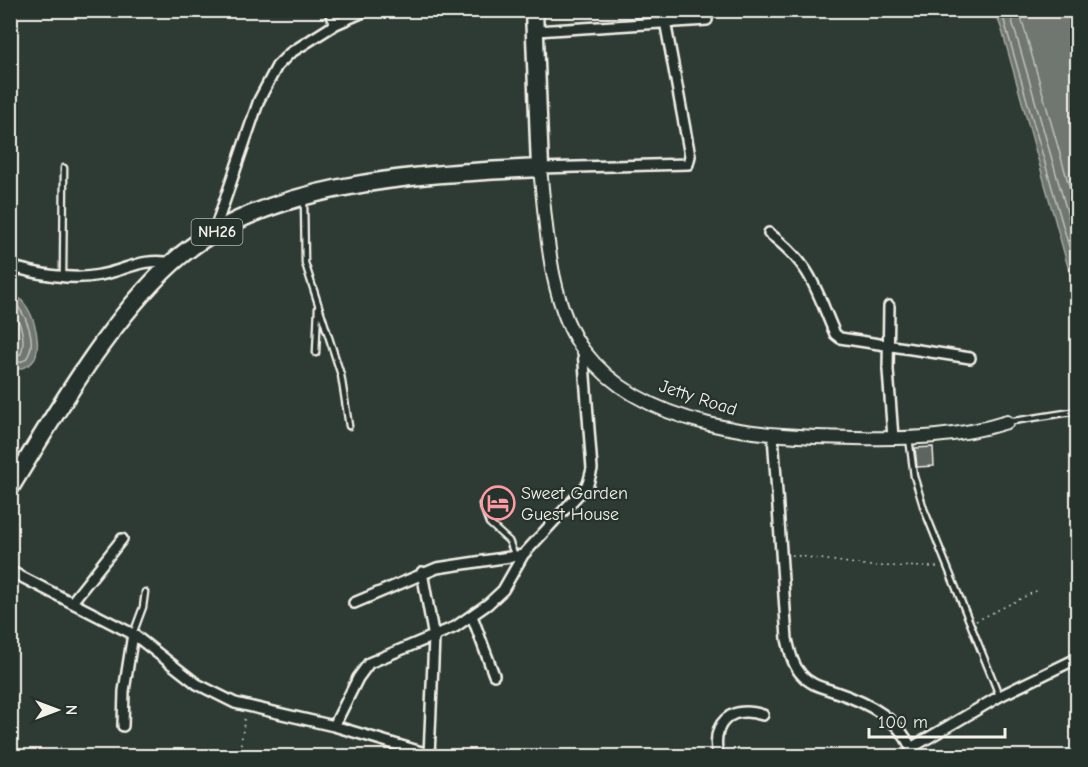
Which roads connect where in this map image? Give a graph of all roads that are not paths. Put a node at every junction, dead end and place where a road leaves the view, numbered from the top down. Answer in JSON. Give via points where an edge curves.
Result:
{"nodes":[{"id":1,"x":329,"y":10,"type":"edge"},
{"id":2,"x":368,"y":10,"type":"edge"},
{"id":3,"x":534,"y":10,"type":"edge"},
{"id":4,"x":663,"y":10,"type":"edge"},
{"id":5,"x":706,"y":20,"type":"dead end"},
{"id":6,"x":665,"y":22,"type":"junction"},
{"id":7,"x":336,"y":24,"type":"junction"},
{"id":8,"x":536,"y":31,"type":"junction"},
{"id":9,"x":64,"y":168,"type":"dead end"},
{"id":10,"x":540,"y":168,"type":"junction"},
{"id":11,"x":304,"y":197,"type":"junction"},
{"id":12,"x":213,"y":233,"type":"junction"},
{"id":13,"x":769,"y":233,"type":"dead end"},
{"id":14,"x":173,"y":263,"type":"junction"},
{"id":15,"x":10,"y":266,"type":"edge"},
{"id":16,"x":63,"y":275,"type":"junction"},
{"id":17,"x":319,"y":304,"type":"junction"},
{"id":18,"x":889,"y":306,"type":"dead end"},
{"id":19,"x":888,"y":344,"type":"junction"},
{"id":20,"x":583,"y":350,"type":"junction"},
{"id":21,"x":316,"y":353,"type":"dead end"},
{"id":22,"x":970,"y":358,"type":"dead end"},
{"id":23,"x":1077,"y":411,"type":"edge"},
{"id":24,"x":1008,"y":422,"type":"joint"},
{"id":25,"x":349,"y":426,"type":"dead end"},
{"id":26,"x":773,"y":435,"type":"junction"},
{"id":27,"x":892,"y":438,"type":"junction"},
{"id":28,"x":909,"y":438,"type":"junction"},
{"id":29,"x":10,"y":488,"type":"edge"},
{"id":30,"x":482,"y":504,"type":"dead end"},
{"id":31,"x":122,"y":539,"type":"dead end"},
{"id":32,"x":519,"y":556,"type":"junction"},
{"id":33,"x":10,"y":571,"type":"edge"},
{"id":34,"x":422,"y":572,"type":"junction"},
{"id":35,"x":145,"y":592,"type":"dead end"},
{"id":36,"x":72,"y":602,"type":"junction"},
{"id":37,"x":354,"y":603,"type":"dead end"},
{"id":38,"x":472,"y":616,"type":"junction"},
{"id":39,"x":133,"y":634,"type":"junction"},
{"id":40,"x":434,"y":638,"type":"junction"},
{"id":41,"x":1076,"y":659,"type":"edge"},
{"id":42,"x":494,"y":675,"type":"dead end"},
{"id":43,"x":1000,"y":696,"type":"junction"},
{"id":44,"x":763,"y":715,"type":"dead end"},
{"id":45,"x":123,"y":726,"type":"dead end"},
{"id":46,"x":334,"y":726,"type":"junction"},
{"id":47,"x":913,"y":752,"type":"edge"},
{"id":48,"x":431,"y":756,"type":"edge"},
{"id":49,"x":718,"y":756,"type":"edge"}],
"edges":[{"from":1,"to":7,"type":"street"},
{"from":2,"to":7,"type":"street"},
{"from":3,"to":8,"type":"highway"},
{"from":4,"to":6,"type":"street"},
{"from":5,"to":6,"type":"street"},
{"from":6,"to":8,"type":"street"},
{"from":6,"to":10,"type":"street","via":[[690,156],[688,164]]},
{"from":7,"to":12,"type":"street","via":[[290,53],[268,80]]},
{"from":8,"to":10,"type":"highway"},
{"from":9,"to":16,"type":"lane"},
{"from":10,"to":11,"type":"highway","number":"NH26","via":[[402,179]]},
{"from":10,"to":20,"type":"street","name":"Jetty Road","via":[[558,292],[565,316]]},
{"from":11,"to":12,"type":"highway","number":"NH26"},
{"from":11,"to":17,"type":"lane","via":[[305,263]]},
{"from":12,"to":14,"type":"highway","number":"NH26"},
{"from":13,"to":19,"type":"street","via":[[801,260],[835,334],[844,339]]},
{"from":14,"to":16,"type":"street","via":[[156,260],[98,276]]},
{"from":14,"to":29,"type":"highway","number":"NH26","via":[[102,347]]},
{"from":15,"to":16,"type":"street"},
{"from":17,"to":21,"type":"lane"},
{"from":17,"to":25,"type":"lane","via":[[341,375]]},
{"from":18,"to":19,"type":"street"},
{"from":19,"to":22,"type":"street"},
{"from":19,"to":27,"type":"street"},
{"from":20,"to":26,"type":"street","name":"Jetty Road","via":[[599,369],[648,402],[700,422]]},
{"from":20,"to":32,"type":"street","via":[[591,479]]},
{"from":23,"to":24,"type":"lane"},
{"from":24,"to":28,"type":"street","name":"Jetty Road","via":[[969,433]]},
{"from":26,"to":27,"type":"street","name":"Jetty Road"},
{"from":26,"to":47,"type":"street","via":[[787,639],[795,665],[815,685],[878,710],[896,726]]},
{"from":27,"to":28,"type":"street","name":"Jetty Road"},
{"from":28,"to":43,"type":"lane","via":[[924,509]]},
{"from":30,"to":32,"type":"lane","via":[[489,523]]},
{"from":31,"to":36,"type":"street"},
{"from":32,"to":34,"type":"street"},
{"from":32,"to":38,"type":"street","via":[[503,590]]},
{"from":33,"to":36,"type":"street"},
{"from":34,"to":37,"type":"street"},
{"from":34,"to":40,"type":"street"},
{"from":35,"to":39,"type":"lane"},
{"from":36,"to":39,"type":"street"},
{"from":38,"to":40,"type":"street"},
{"from":38,"to":42,"type":"street"},
{"from":39,"to":45,"type":"street"},
{"from":39,"to":46,"type":"street","via":[[196,684],[247,707]]},
{"from":40,"to":46,"type":"street","via":[[369,663]]},
{"from":40,"to":48,"type":"street"},
{"from":41,"to":43,"type":"street"},
{"from":43,"to":47,"type":"street"},
{"from":44,"to":49,"type":"street","via":[[744,710],[731,715],[716,740]]},
{"from":46,"to":48,"type":"street"}]}
